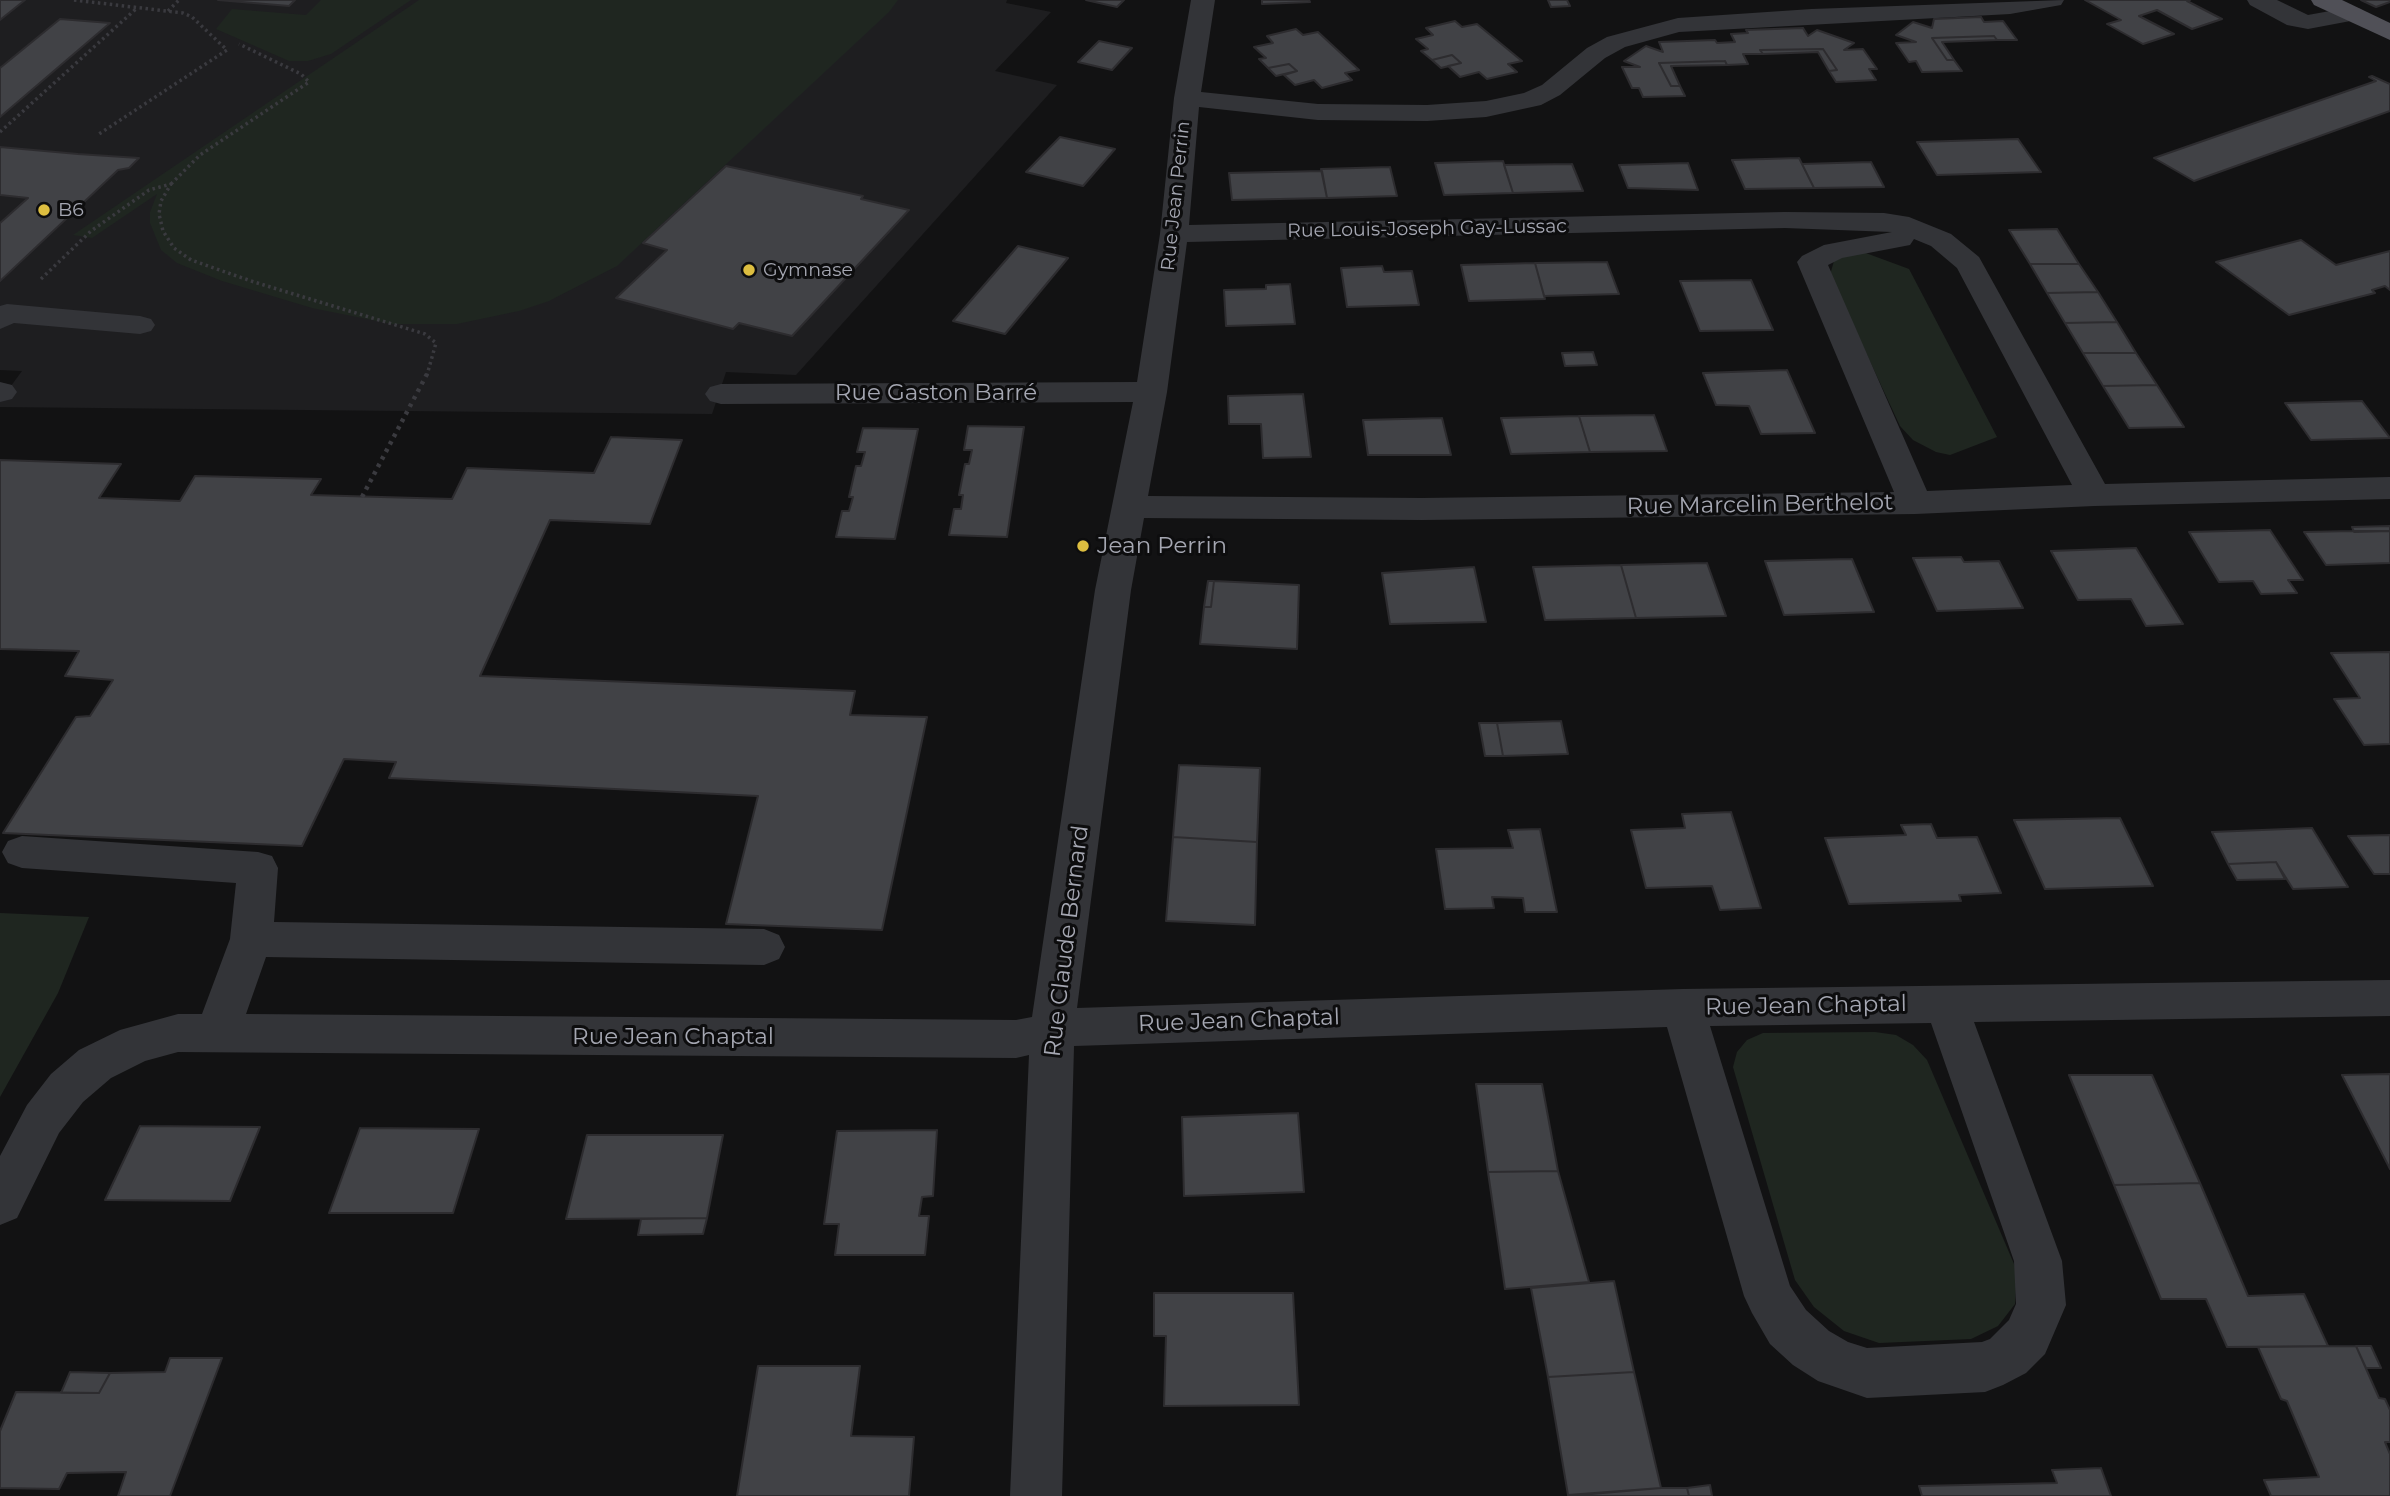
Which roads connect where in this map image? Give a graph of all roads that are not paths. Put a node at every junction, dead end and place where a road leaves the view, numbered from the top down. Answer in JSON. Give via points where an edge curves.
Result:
{"nodes":[{"id":1,"x":1203,"y":0,"type":"edge"},
{"id":2,"x":2052,"y":0,"type":"edge"},
{"id":3,"x":2259,"y":0,"type":"edge"},
{"id":4,"x":2323,"y":0,"type":"edge"},
{"id":5,"x":2012,"y":4,"type":"edge"},
{"id":6,"x":2352,"y":14,"type":"junction"},
{"id":7,"x":2390,"y":33,"type":"edge"},
{"id":8,"x":1187,"y":98,"type":"junction"},
{"id":9,"x":1174,"y":234,"type":"junction"},
{"id":10,"x":1933,"y":236,"type":"junction"},
{"id":11,"x":1793,"y":245,"type":"junction"},
{"id":12,"x":3,"y":316,"type":"edge"},
{"id":13,"x":140,"y":325,"type":"dead end"},
{"id":14,"x":1151,"y":392,"type":"junction"},
{"id":15,"x":722,"y":394,"type":"dead end"},
{"id":16,"x":2390,"y":488,"type":"edge"},
{"id":17,"x":2094,"y":495,"type":"junction"},
{"id":18,"x":1915,"y":503,"type":"junction"},
{"id":19,"x":1129,"y":507,"type":"junction"},
{"id":20,"x":22,"y":852,"type":"dead end"},
{"id":21,"x":251,"y":939,"type":"junction"},
{"id":22,"x":764,"y":947,"type":"dead end"},
{"id":23,"x":2390,"y":998,"type":"edge"},
{"id":24,"x":1945,"y":1004,"type":"junction"},
{"id":25,"x":1683,"y":1008,"type":"junction"},
{"id":26,"x":1052,"y":1032,"type":"junction"},
{"id":27,"x":217,"y":1033,"type":"junction"},
{"id":28,"x":0,"y":1203,"type":"edge"},
{"id":29,"x":1036,"y":1496,"type":"edge"}],
"edges":[{"from":1,"to":8,"type":"street","name":"Rue Jean Perrin"},
{"from":2,"to":5,"type":"street"},
{"from":3,"to":6,"type":"street","via":[[2296,20],[2323,22]]},
{"from":4,"to":6,"type":"main road"},
{"from":5,"to":8,"type":"street","via":[[1678,25],[1616,42],[1551,90],[1486,109],[1318,112]]},
{"from":6,"to":7,"type":"main road"},
{"from":8,"to":9,"type":"street","name":"Rue Jean Perrin"},
{"from":9,"to":11,"type":"street","name":"Rue Louis-Joseph Gay-Lussac","via":[[1679,224]]},
{"from":9,"to":14,"type":"street","name":"Rue Jean Perrin"},
{"from":10,"to":11,"type":"street","via":[[1834,251]]},
{"from":10,"to":11,"type":"street","name":"Rue Louis-Joseph Gay-Lussac","via":[[1884,222]]},
{"from":10,"to":17,"type":"street","name":"Rue Louis-Joseph Gay-Lussac","via":[[1969,263]]},
{"from":11,"to":18,"type":"street"},
{"from":12,"to":13,"type":"street"},
{"from":14,"to":15,"type":"street","name":"Rue Gaston Barré"},
{"from":14,"to":19,"type":"street","name":"Rue Claude Bernard"},
{"from":16,"to":17,"type":"street","name":"Rue Marcelin Berthelot"},
{"from":17,"to":18,"type":"street","name":"Rue Marcelin Berthelot"},
{"from":18,"to":19,"type":"street","name":"Rue Marcelin Berthelot"},
{"from":19,"to":26,"type":"street","name":"Rue Claude Bernard"},
{"from":20,"to":21,"type":"street","via":[[258,868]]},
{"from":21,"to":22,"type":"street"},
{"from":21,"to":27,"type":"street"},
{"from":23,"to":24,"type":"street","name":"Rue Jean Chaptal"},
{"from":24,"to":25,"type":"street","name":"Rue Jean Chaptal"},
{"from":24,"to":25,"type":"street","via":[[2038,1261],[2041,1305],[2027,1337],[2008,1356],[1985,1367],[1867,1373],[1836,1363],[1811,1348],[1788,1327],[1769,1296]]},
{"from":25,"to":26,"type":"street","name":"Rue Jean Chaptal","via":[[1085,1025]]},
{"from":26,"to":27,"type":"street","name":"Rue Jean Chaptal","via":[[1016,1040]]},
{"from":26,"to":29,"type":"street","name":"Rue Claude Bernard"},
{"from":27,"to":28,"type":"street","name":"Rue Jean Chaptal","via":[[178,1032],[136,1044],[95,1064],[67,1087],[43,1119]]}]}
